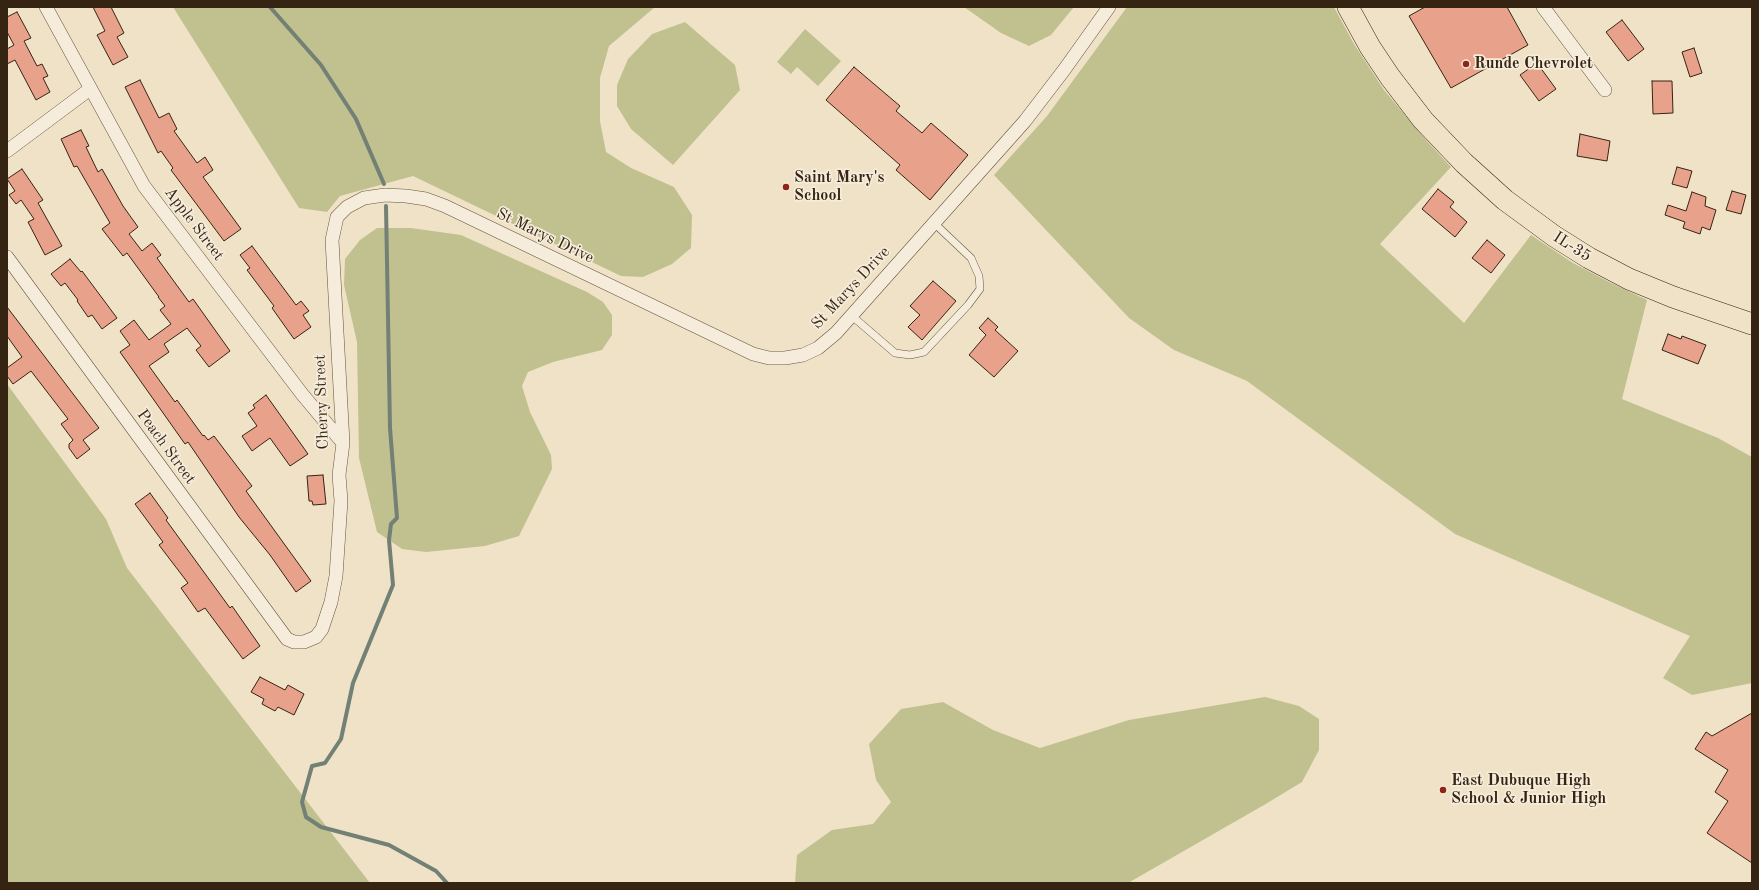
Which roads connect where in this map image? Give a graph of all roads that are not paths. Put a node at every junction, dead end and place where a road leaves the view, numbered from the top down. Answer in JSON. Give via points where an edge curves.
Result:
{"nodes":[{"id":1,"x":46,"y":7,"type":"edge"},
{"id":2,"x":1110,"y":7,"type":"edge"},
{"id":3,"x":1348,"y":7,"type":"edge"},
{"id":4,"x":1543,"y":7,"type":"edge"},
{"id":5,"x":90,"y":89,"type":"junction"},
{"id":6,"x":1605,"y":90,"type":"dead end"},
{"id":7,"x":7,"y":151,"type":"edge"},
{"id":8,"x":395,"y":196,"type":"joint"},
{"id":9,"x":934,"y":223,"type":"junction"},
{"id":10,"x":7,"y":257,"type":"edge"},
{"id":11,"x":852,"y":316,"type":"junction"},
{"id":12,"x":1752,"y":324,"type":"edge"},
{"id":13,"x":343,"y":442,"type":"junction"},
{"id":14,"x":307,"y":641,"type":"joint"}],
"edges":[{"from":1,"to":5,"type":"street","name":"Apple Street"},
{"from":2,"to":9,"type":"street","name":"St Marys Drive","via":[[1025,121]]},
{"from":3,"to":12,"type":"main road","name":"IL-35","via":[[1390,77],[1423,120],[1464,163],[1505,200],[1588,258],[1629,279]]},
{"from":4,"to":6,"type":"street"},
{"from":5,"to":7,"type":"street"},
{"from":5,"to":13,"type":"street","name":"Apple Street","via":[[134,170],[154,200],[302,394]]},
{"from":8,"to":11,"type":"street","name":"St Marys Drive","via":[[426,199],[445,206],[753,354],[785,358],[803,354],[818,348],[831,338]]},
{"from":8,"to":13,"type":"street","name":"Cherry Street","via":[[364,198],[358,201],[337,217],[334,227],[332,240]]},
{"from":9,"to":11,"type":"street","name":"St Marys Drive"},
{"from":9,"to":11,"type":"lane","via":[[971,258],[979,276],[980,289],[968,305],[924,352],[910,354],[895,352]]},
{"from":10,"to":14,"type":"street","name":"Peach Street","via":[[287,639],[294,642]]},
{"from":13,"to":14,"type":"street","name":"Cherry Street","via":[[339,475],[341,501],[336,576],[322,629],[316,637]]}]}
